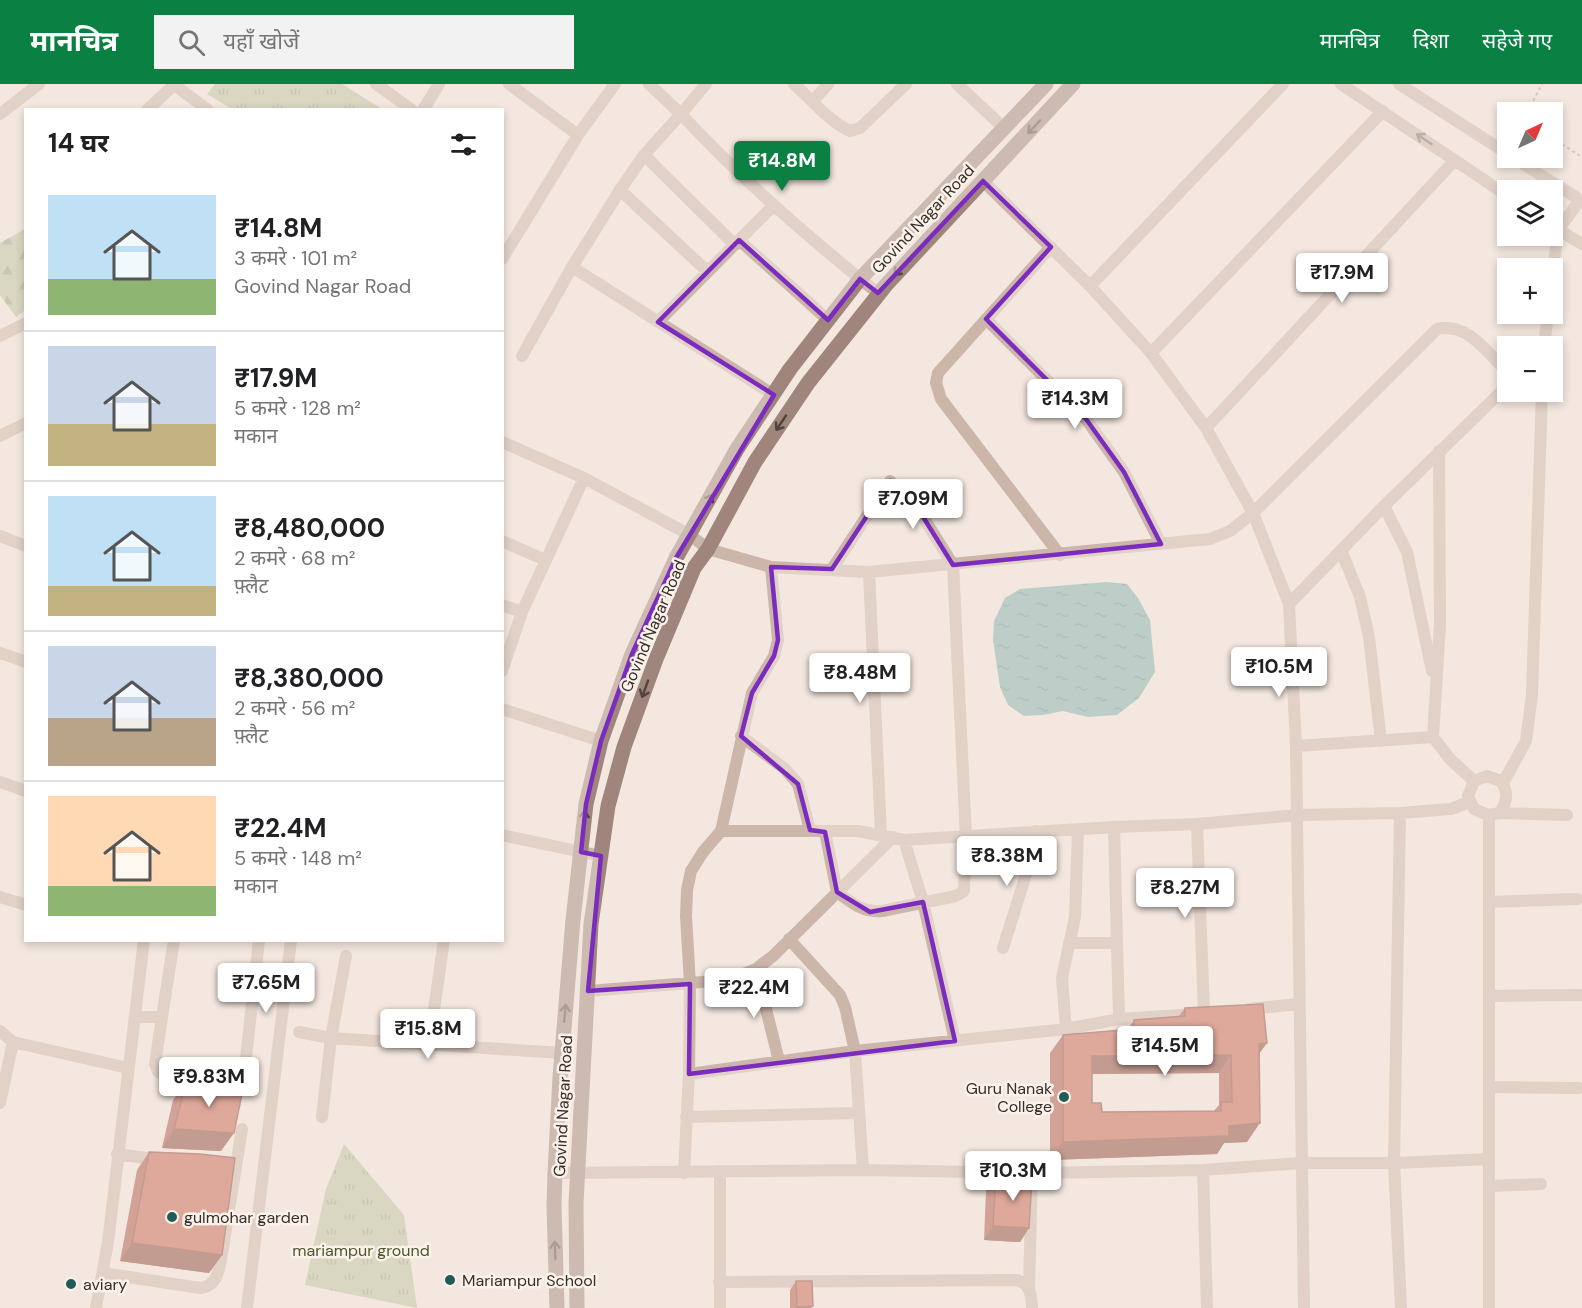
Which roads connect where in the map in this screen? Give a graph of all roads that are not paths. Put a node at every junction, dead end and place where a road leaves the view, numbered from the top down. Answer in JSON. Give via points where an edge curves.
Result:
{"nodes":[{"id":1,"x":39,"y":84,"type":"edge"},
{"id":2,"x":174,"y":84,"type":"edge"},
{"id":3,"x":376,"y":84,"type":"edge"},
{"id":4,"x":439,"y":84,"type":"edge"},
{"id":5,"x":509,"y":84,"type":"edge"},
{"id":6,"x":615,"y":84,"type":"edge"},
{"id":7,"x":649,"y":84,"type":"edge"},
{"id":8,"x":706,"y":84,"type":"edge"},
{"id":9,"x":794,"y":84,"type":"edge"},
{"id":10,"x":828,"y":84,"type":"edge"},
{"id":11,"x":906,"y":84,"type":"edge"},
{"id":12,"x":957,"y":84,"type":"edge"},
{"id":13,"x":1046,"y":84,"type":"edge"},
{"id":14,"x":1073,"y":84,"type":"edge"},
{"id":15,"x":1283,"y":84,"type":"edge"},
{"id":16,"x":1341,"y":84,"type":"edge"},
{"id":17,"x":1399,"y":84,"type":"edge"},
{"id":18,"x":813,"y":101,"type":"junction"},
{"id":19,"x":149,"y":108,"type":"edge"},
{"id":20,"x":205,"y":108,"type":"edge"},
{"id":21,"x":409,"y":108,"type":"edge"},
{"id":22,"x":424,"y":108,"type":"edge"},
{"id":23,"x":1383,"y":111,"type":"junction"},
{"id":24,"x":0,"y":114,"type":"edge"},
{"id":25,"x":681,"y":114,"type":"junction"},
{"id":26,"x":1004,"y":128,"type":"junction"},
{"id":27,"x":578,"y":135,"type":"junction"},
{"id":28,"x":1497,"y":147,"type":"edge"},
{"id":29,"x":644,"y":155,"type":"junction"},
{"id":30,"x":1455,"y":160,"type":"junction"},
{"id":31,"x":1530,"y":168,"type":"edge"},
{"id":32,"x":983,"y":181,"type":"junction"},
{"id":33,"x":1497,"y":189,"type":"edge"},
{"id":34,"x":620,"y":190,"type":"junction"},
{"id":35,"x":1581,"y":200,"type":"edge"},
{"id":36,"x":774,"y":205,"type":"junction"},
{"id":37,"x":1563,"y":221,"type":"edge"},
{"id":38,"x":1563,"y":233,"type":"edge"},
{"id":39,"x":737,"y":242,"type":"junction"},
{"id":40,"x":1582,"y":244,"type":"edge"},
{"id":41,"x":1051,"y":247,"type":"junction"},
{"id":42,"x":504,"y":256,"type":"edge"},
{"id":43,"x":572,"y":267,"type":"junction"},
{"id":44,"x":708,"y":272,"type":"junction"},
{"id":45,"x":860,"y":279,"type":"junction"},
{"id":46,"x":1090,"y":285,"type":"junction"},
{"id":47,"x":879,"y":294,"type":"junction"},
{"id":48,"x":986,"y":319,"type":"junction"},
{"id":49,"x":828,"y":320,"type":"junction"},
{"id":50,"x":658,"y":322,"type":"junction"},
{"id":51,"x":24,"y":324,"type":"edge"},
{"id":52,"x":0,"y":336,"type":"edge"},
{"id":53,"x":1151,"y":353,"type":"junction"},
{"id":54,"x":522,"y":356,"type":"dead end"},
{"id":55,"x":1497,"y":362,"type":"edge"},
{"id":56,"x":774,"y":395,"type":"junction"},
{"id":57,"x":1497,"y":396,"type":"edge"},
{"id":58,"x":1542,"y":402,"type":"edge"},
{"id":59,"x":24,"y":424,"type":"edge"},
{"id":60,"x":1206,"y":428,"type":"junction"},
{"id":61,"x":0,"y":436,"type":"edge"},
{"id":62,"x":504,"y":443,"type":"edge"},
{"id":63,"x":1439,"y":451,"type":"junction"},
{"id":64,"x":584,"y":478,"type":"junction"},
{"id":65,"x":1384,"y":506,"type":"junction"},
{"id":66,"x":1253,"y":513,"type":"junction"},
{"id":67,"x":690,"y":535,"type":"junction"},
{"id":68,"x":0,"y":536,"type":"edge"},
{"id":69,"x":504,"y":542,"type":"edge"},
{"id":70,"x":1161,"y":544,"type":"junction"},
{"id":71,"x":24,"y":545,"type":"edge"},
{"id":72,"x":708,"y":549,"type":"junction"},
{"id":73,"x":1341,"y":550,"type":"junction"},
{"id":74,"x":1060,"y":555,"type":"junction"},
{"id":75,"x":545,"y":560,"type":"junction"},
{"id":76,"x":953,"y":565,"type":"junction"},
{"id":77,"x":771,"y":567,"type":"junction"},
{"id":78,"x":832,"y":569,"type":"junction"},
{"id":79,"x":869,"y":572,"type":"junction"},
{"id":80,"x":1289,"y":604,"type":"junction"},
{"id":81,"x":504,"y":605,"type":"edge"},
{"id":82,"x":522,"y":612,"type":"junction"},
{"id":83,"x":0,"y":653,"type":"edge"},
{"id":84,"x":24,"y":661,"type":"edge"},
{"id":85,"x":504,"y":665,"type":"edge"},
{"id":86,"x":1436,"y":685,"type":"junction"},
{"id":87,"x":504,"y":710,"type":"edge"},
{"id":88,"x":741,"y":736,"type":"junction"},
{"id":89,"x":1433,"y":737,"type":"junction"},
{"id":90,"x":601,"y":741,"type":"junction"},
{"id":91,"x":1381,"y":741,"type":"junction"},
{"id":92,"x":1296,"y":746,"type":"junction"},
{"id":93,"x":1474,"y":781,"type":"junction"},
{"id":94,"x":0,"y":782,"type":"edge"},
{"id":95,"x":1503,"y":783,"type":"junction"},
{"id":96,"x":24,"y":790,"type":"edge"},
{"id":97,"x":1470,"y":802,"type":"junction"},
{"id":98,"x":1400,"y":813,"type":"junction"},
{"id":99,"x":1495,"y":814,"type":"junction"},
{"id":100,"x":1297,"y":815,"type":"junction"},
{"id":101,"x":1567,"y":815,"type":"dead end"},
{"id":102,"x":1197,"y":824,"type":"junction"},
{"id":103,"x":1114,"y":827,"type":"junction"},
{"id":104,"x":810,"y":830,"type":"junction"},
{"id":105,"x":1078,"y":830,"type":"junction"},
{"id":106,"x":721,"y":831,"type":"junction"},
{"id":107,"x":1035,"y":831,"type":"junction"},
{"id":108,"x":825,"y":832,"type":"junction"},
{"id":109,"x":504,"y":835,"type":"edge"},
{"id":110,"x":893,"y":837,"type":"junction"},
{"id":111,"x":966,"y":837,"type":"junction"},
{"id":112,"x":580,"y":852,"type":"junction"},
{"id":113,"x":601,"y":856,"type":"junction"},
{"id":114,"x":837,"y":892,"type":"junction"},
{"id":115,"x":0,"y":897,"type":"edge"},
{"id":116,"x":1577,"y":899,"type":"dead end"},
{"id":117,"x":923,"y":902,"type":"junction"},
{"id":118,"x":1489,"y":902,"type":"junction"},
{"id":119,"x":24,"y":904,"type":"edge"},
{"id":120,"x":789,"y":939,"type":"junction"},
{"id":121,"x":144,"y":942,"type":"edge"},
{"id":122,"x":174,"y":942,"type":"edge"},
{"id":123,"x":259,"y":942,"type":"edge"},
{"id":124,"x":291,"y":942,"type":"edge"},
{"id":125,"x":444,"y":942,"type":"edge"},
{"id":126,"x":1069,"y":943,"type":"junction"},
{"id":127,"x":1117,"y":943,"type":"junction"},
{"id":128,"x":1003,"y":948,"type":"dead end"},
{"id":129,"x":346,"y":956,"type":"dead end"},
{"id":130,"x":756,"y":969,"type":"junction"},
{"id":131,"x":690,"y":984,"type":"junction"},
{"id":132,"x":588,"y":991,"type":"junction"},
{"id":133,"x":1582,"y":995,"type":"edge"},
{"id":134,"x":1489,"y":996,"type":"junction"},
{"id":135,"x":1299,"y":1004,"type":"junction"},
{"id":136,"x":1239,"y":1010,"type":"edge"},
{"id":137,"x":136,"y":1017,"type":"junction"},
{"id":138,"x":162,"y":1017,"type":"junction"},
{"id":139,"x":1119,"y":1019,"type":"junction"},
{"id":140,"x":1066,"y":1029,"type":"junction"},
{"id":141,"x":0,"y":1031,"type":"edge"},
{"id":142,"x":298,"y":1032,"type":"dead end"},
{"id":143,"x":331,"y":1038,"type":"junction"},
{"id":144,"x":955,"y":1041,"type":"junction"},
{"id":145,"x":13,"y":1042,"type":"junction"},
{"id":146,"x":429,"y":1045,"type":"junction"},
{"id":147,"x":855,"y":1051,"type":"junction"},
{"id":148,"x":562,"y":1053,"type":"junction"},
{"id":149,"x":779,"y":1061,"type":"junction"},
{"id":150,"x":128,"y":1068,"type":"junction"},
{"id":151,"x":688,"y":1074,"type":"junction"},
{"id":152,"x":1489,"y":1087,"type":"junction"},
{"id":153,"x":1579,"y":1088,"type":"dead end"},
{"id":154,"x":0,"y":1103,"type":"edge"},
{"id":155,"x":857,"y":1113,"type":"junction"},
{"id":156,"x":322,"y":1117,"type":"dead end"},
{"id":157,"x":686,"y":1117,"type":"junction"},
{"id":158,"x":242,"y":1130,"type":"dead end"},
{"id":159,"x":117,"y":1154,"type":"junction"},
{"id":160,"x":1489,"y":1159,"type":"junction"},
{"id":161,"x":177,"y":1162,"type":"edge"},
{"id":162,"x":1301,"y":1163,"type":"junction"},
{"id":163,"x":1394,"y":1163,"type":"junction"},
{"id":164,"x":862,"y":1170,"type":"junction"},
{"id":165,"x":1203,"y":1170,"type":"junction"},
{"id":166,"x":720,"y":1172,"type":"junction"},
{"id":167,"x":555,"y":1173,"type":"junction"},
{"id":168,"x":684,"y":1173,"type":"junction"},
{"id":169,"x":1032,"y":1173,"type":"junction"},
{"id":170,"x":578,"y":1174,"type":"junction"},
{"id":171,"x":1541,"y":1184,"type":"dead end"},
{"id":172,"x":1489,"y":1186,"type":"junction"},
{"id":173,"x":103,"y":1273,"type":"junction"},
{"id":174,"x":719,"y":1282,"type":"junction"},
{"id":175,"x":1029,"y":1288,"type":"junction"},
{"id":176,"x":96,"y":1308,"type":"edge"},
{"id":177,"x":247,"y":1308,"type":"edge"},
{"id":178,"x":557,"y":1308,"type":"edge"},
{"id":179,"x":577,"y":1308,"type":"edge"},
{"id":180,"x":720,"y":1308,"type":"edge"},
{"id":181,"x":1032,"y":1308,"type":"edge"},
{"id":182,"x":1207,"y":1308,"type":"edge"},
{"id":183,"x":1304,"y":1308,"type":"edge"},
{"id":184,"x":1401,"y":1308,"type":"edge"},
{"id":185,"x":1489,"y":1308,"type":"edge"}],
"edges":[{"from":1,"to":24,"type":"street"},
{"from":2,"to":19,"type":"street"},
{"from":2,"to":20,"type":"street"},
{"from":3,"to":21,"type":"street"},
{"from":4,"to":22,"type":"street"},
{"from":5,"to":27,"type":"street"},
{"from":6,"to":27,"type":"street"},
{"from":7,"to":25,"type":"street"},
{"from":8,"to":25,"type":"street"},
{"from":9,"to":18,"type":"street"},
{"from":10,"to":18,"type":"street"},
{"from":11,"to":18,"type":"street","via":[[860,128],[850,131],[839,126]]},
{"from":12,"to":26,"type":"street"},
{"from":13,"to":26,"type":"main road","name":"Govind Nagar Road"},
{"from":14,"to":32,"type":"main road","name":"Govind Nagar Road","one_way":true},
{"from":15,"to":46,"type":"street"},
{"from":16,"to":23,"type":"street"},
{"from":17,"to":28,"type":"street"},
{"from":30,"to":23,"type":"street","one_way":true},
{"from":23,"to":53,"type":"street"},
{"from":25,"to":29,"type":"street"},
{"from":25,"to":36,"type":"street"},
{"from":26,"to":45,"type":"main road","name":"Govind Nagar Road"},
{"from":27,"to":42,"type":"street"},
{"from":29,"to":34,"type":"street"},
{"from":29,"to":39,"type":"street"},
{"from":30,"to":33,"type":"street"},
{"from":30,"to":60,"type":"street"},
{"from":31,"to":35,"type":"street"},
{"from":32,"to":41,"type":"street"},
{"from":32,"to":47,"type":"main road","name":"Govind Nagar Road","one_way":true},
{"from":34,"to":43,"type":"street"},
{"from":34,"to":44,"type":"street"},
{"from":35,"to":37,"type":"street"},
{"from":36,"to":39,"type":"street"},
{"from":36,"to":45,"type":"street"},
{"from":38,"to":40,"type":"street"},
{"from":39,"to":44,"type":"street"},
{"from":39,"to":49,"type":"street"},
{"from":41,"to":46,"type":"street"},
{"from":41,"to":48,"type":"street"},
{"from":43,"to":50,"type":"street"},
{"from":43,"to":54,"type":"street"},
{"from":44,"to":50,"type":"street"},
{"from":45,"to":47,"type":"street"},
{"from":45,"to":49,"type":"main road","name":"Govind Nagar Road"},
{"from":46,"to":53,"type":"street"},
{"from":47,"to":72,"type":"main road","name":"Govind Nagar Road","one_way":true,"via":[[808,383],[755,462]]},
{"from":48,"to":70,"type":"street","via":[[1086,419],[1124,472]]},
{"from":48,"to":74,"type":"street","via":[[938,373],[936,383],[941,399]]},
{"from":49,"to":56,"type":"main road","name":"Govind Nagar Road"},
{"from":50,"to":56,"type":"street"},
{"from":51,"to":52,"type":"street"},
{"from":53,"to":60,"type":"street"},
{"from":55,"to":66,"type":"street","via":[[1469,334],[1455,327],[1437,329]]},
{"from":67,"to":56,"type":"main road","name":"Govind Nagar Road","one_way":true,"via":[[737,449]]},
{"from":57,"to":63,"type":"street"},
{"from":58,"to":95,"type":"street","via":[[1532,694],[1526,741]]},
{"from":59,"to":61,"type":"street"},
{"from":60,"to":66,"type":"street"},
{"from":62,"to":64,"type":"street"},
{"from":63,"to":65,"type":"street"},
{"from":63,"to":86,"type":"street","via":[[1440,624]]},
{"from":64,"to":67,"type":"street"},
{"from":64,"to":75,"type":"street"},
{"from":65,"to":73,"type":"street"},
{"from":65,"to":86,"type":"street","via":[[1407,552]]},
{"from":66,"to":70,"type":"street","via":[[1230,531],[1210,539]]},
{"from":66,"to":80,"type":"street"},
{"from":67,"to":72,"type":"street"},
{"from":67,"to":90,"type":"main road","name":"Govind Nagar Road","via":[[632,654]]},
{"from":68,"to":71,"type":"street"},
{"from":69,"to":75,"type":"street"},
{"from":70,"to":74,"type":"street"},
{"from":72,"to":77,"type":"street"},
{"from":72,"to":113,"type":"main road","name":"Govind Nagar Road","one_way":true,"via":[[694,568],[624,747],[608,806]]},
{"from":73,"to":80,"type":"street"},
{"from":73,"to":91,"type":"street","via":[[1360,597],[1369,637]]},
{"from":74,"to":76,"type":"street"},
{"from":75,"to":82,"type":"street"},
{"from":76,"to":78,"type":"street","via":[[915,504],[890,481]]},
{"from":76,"to":79,"type":"street"},
{"from":76,"to":111,"type":"street"},
{"from":77,"to":78,"type":"street"},
{"from":77,"to":88,"type":"street","via":[[778,640],[774,656],[752,693]]},
{"from":78,"to":79,"type":"street"},
{"from":79,"to":110,"type":"street"},
{"from":80,"to":92,"type":"street"},
{"from":81,"to":82,"type":"street"},
{"from":82,"to":85,"type":"street"},
{"from":83,"to":84,"type":"street"},
{"from":86,"to":89,"type":"street"},
{"from":87,"to":90,"type":"street"},
{"from":88,"to":104,"type":"street","via":[[785,769],[798,784]]},
{"from":88,"to":106,"type":"street"},
{"from":89,"to":91,"type":"street"},
{"from":89,"to":93,"type":"street"},
{"from":112,"to":90,"type":"main road","name":"Govind Nagar Road","one_way":true,"via":[[586,804]]},
{"from":91,"to":92,"type":"street"},
{"from":92,"to":100,"type":"street"},
{"from":93,"to":95,"type":"street","via":[[1487,776]]},
{"from":93,"to":97,"type":"street","via":[[1468,795]]},
{"from":94,"to":96,"type":"street"},
{"from":95,"to":99,"type":"street","via":[[1508,795],[1506,803]]},
{"from":97,"to":98,"type":"street","via":[[1451,809]]},
{"from":97,"to":99,"type":"street","via":[[1474,809]]},
{"from":98,"to":100,"type":"street"},
{"from":98,"to":163,"type":"street"},
{"from":99,"to":101,"type":"street"},
{"from":99,"to":118,"type":"street"},
{"from":100,"to":102,"type":"street"},
{"from":100,"to":135,"type":"street"},
{"from":102,"to":103,"type":"street"},
{"from":102,"to":139,"type":"street","via":[[1210,1013]]},
{"from":103,"to":105,"type":"street"},
{"from":103,"to":127,"type":"street"},
{"from":104,"to":106,"type":"street"},
{"from":104,"to":108,"type":"street"},
{"from":105,"to":107,"type":"street"},
{"from":105,"to":126,"type":"street","via":[[1077,894]]},
{"from":106,"to":131,"type":"street","via":[[691,871],[686,916]]},
{"from":107,"to":111,"type":"street"},
{"from":107,"to":128,"type":"street","via":[[1028,868]]},
{"from":108,"to":110,"type":"street","via":[[858,831]]},
{"from":108,"to":114,"type":"street"},
{"from":109,"to":112,"type":"street"},
{"from":110,"to":111,"type":"street"},
{"from":110,"to":114,"type":"street"},
{"from":110,"to":117,"type":"street"},
{"from":111,"to":117,"type":"street","via":[[964,891]]},
{"from":112,"to":113,"type":"street"},
{"from":148,"to":112,"type":"main road","name":"Govind Nagar Road","one_way":true},
{"from":113,"to":132,"type":"main road","name":"Govind Nagar Road","via":[[591,924]]},
{"from":114,"to":117,"type":"street","via":[[870,912]]},
{"from":114,"to":120,"type":"street"},
{"from":115,"to":119,"type":"street"},
{"from":116,"to":118,"type":"street"},
{"from":117,"to":144,"type":"street"},
{"from":118,"to":134,"type":"street"},
{"from":120,"to":130,"type":"street"},
{"from":120,"to":147,"type":"street","via":[[840,995]]},
{"from":121,"to":137,"type":"street"},
{"from":122,"to":138,"type":"street"},
{"from":123,"to":138,"type":"street","via":[[243,1085],[158,1072],[155,1064]]},
{"from":124,"to":177,"type":"street"},
{"from":125,"to":146,"type":"street"},
{"from":126,"to":127,"type":"street"},
{"from":126,"to":140,"type":"street","via":[[1062,978]]},
{"from":127,"to":139,"type":"street"},
{"from":129,"to":143,"type":"street"},
{"from":130,"to":131,"type":"street","via":[[728,980]]},
{"from":130,"to":149,"type":"street"},
{"from":131,"to":132,"type":"street"},
{"from":131,"to":151,"type":"street"},
{"from":132,"to":170,"type":"main road","name":"Govind Nagar Road"},
{"from":133,"to":134,"type":"street"},
{"from":134,"to":152,"type":"street"},
{"from":135,"to":136,"type":"street"},
{"from":135,"to":162,"type":"street"},
{"from":137,"to":138,"type":"street"},
{"from":137,"to":150,"type":"street"},
{"from":139,"to":140,"type":"street"},
{"from":140,"to":144,"type":"street"},
{"from":141,"to":145,"type":"street"},
{"from":142,"to":143,"type":"street"},
{"from":143,"to":146,"type":"street"},
{"from":143,"to":156,"type":"street"},
{"from":144,"to":147,"type":"street"},
{"from":145,"to":150,"type":"street"},
{"from":145,"to":154,"type":"street"},
{"from":146,"to":148,"type":"street"},
{"from":147,"to":149,"type":"street"},
{"from":147,"to":155,"type":"street"},
{"from":148,"to":167,"type":"main road","name":"Govind Nagar Road"},
{"from":149,"to":151,"type":"street"},
{"from":150,"to":159,"type":"street"},
{"from":151,"to":157,"type":"street"},
{"from":152,"to":153,"type":"street"},
{"from":152,"to":160,"type":"street"},
{"from":155,"to":157,"type":"street"},
{"from":155,"to":164,"type":"street"},
{"from":157,"to":168,"type":"street"},
{"from":158,"to":173,"type":"street","via":[[230,1169],[218,1275],[213,1282],[200,1288]]},
{"from":159,"to":161,"type":"street"},
{"from":159,"to":173,"type":"street"},
{"from":160,"to":163,"type":"street"},
{"from":160,"to":172,"type":"street"},
{"from":162,"to":163,"type":"street"},
{"from":162,"to":165,"type":"street"},
{"from":162,"to":183,"type":"street"},
{"from":163,"to":184,"type":"street"},
{"from":164,"to":166,"type":"street"},
{"from":164,"to":169,"type":"street"},
{"from":165,"to":169,"type":"street"},
{"from":165,"to":182,"type":"street"},
{"from":166,"to":168,"type":"street"},
{"from":166,"to":174,"type":"street"},
{"from":167,"to":170,"type":"street"},
{"from":178,"to":167,"type":"main road","name":"Govind Nagar Road","one_way":true},
{"from":168,"to":170,"type":"street"},
{"from":169,"to":175,"type":"street"},
{"from":170,"to":179,"type":"main road","name":"Govind Nagar Road"},
{"from":171,"to":172,"type":"street"},
{"from":172,"to":185,"type":"street"},
{"from":173,"to":176,"type":"street"},
{"from":174,"to":175,"type":"street","via":[[1017,1280]]},
{"from":174,"to":180,"type":"street"},
{"from":175,"to":181,"type":"street"}]}
